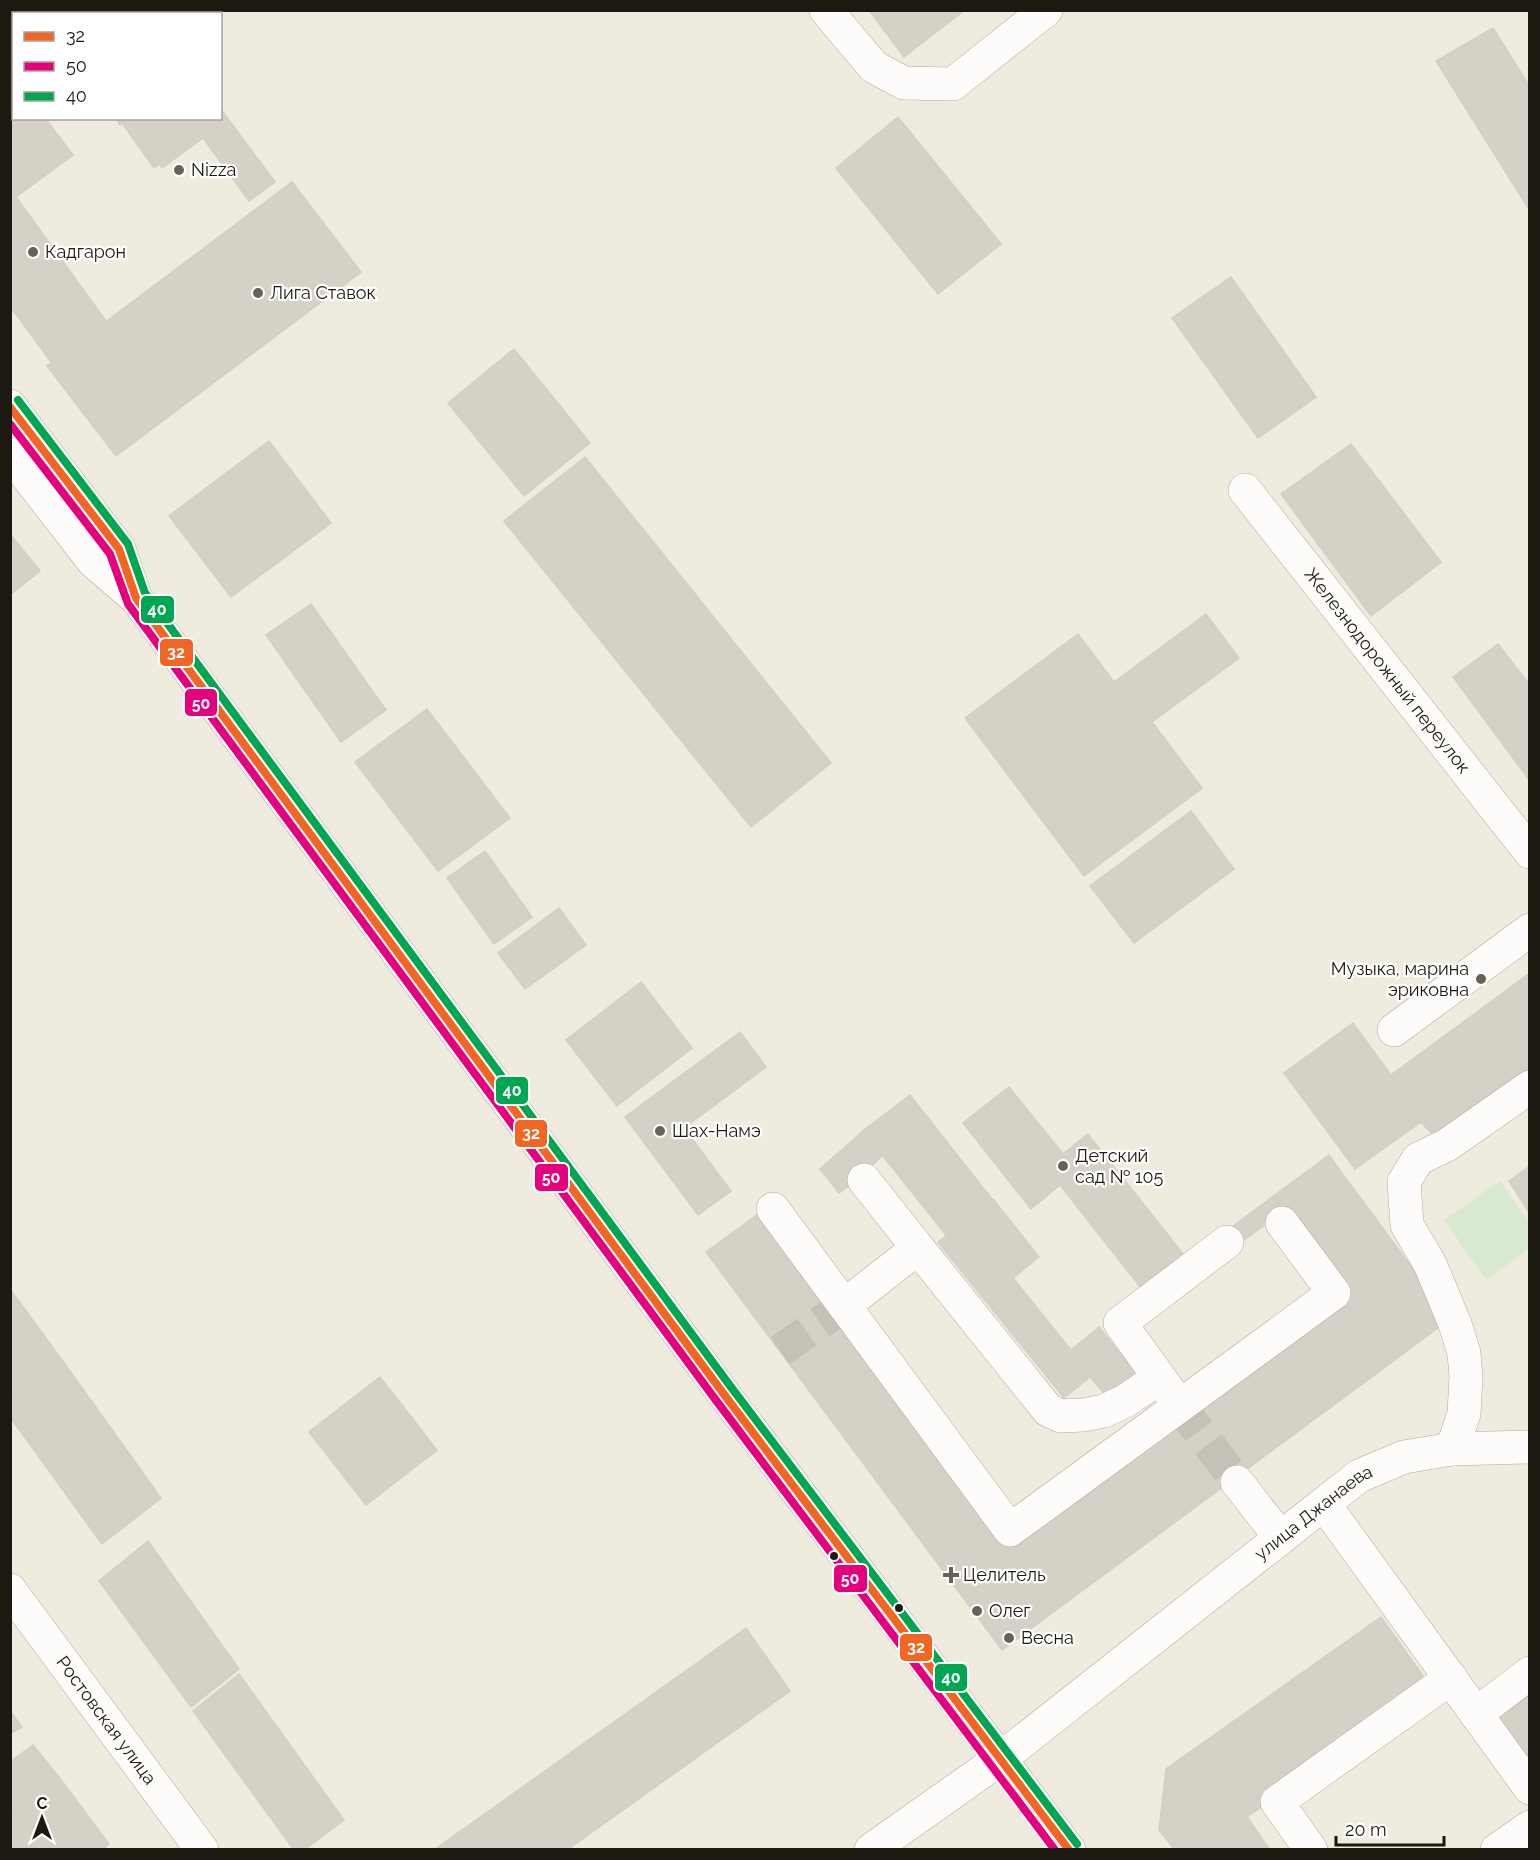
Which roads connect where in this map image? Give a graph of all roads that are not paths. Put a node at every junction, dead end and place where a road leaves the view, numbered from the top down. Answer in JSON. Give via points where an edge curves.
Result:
{"nodes":[{"id":1,"x":826,"y":10,"type":"edge"},
{"id":2,"x":1046,"y":10,"type":"edge"},
{"id":3,"x":10,"y":406,"type":"edge"},
{"id":4,"x":10,"y":454,"type":"edge"},
{"id":5,"x":1245,"y":490,"type":"dead end"},
{"id":6,"x":136,"y":598,"type":"junction"},
{"id":7,"x":1530,"y":852,"type":"edge"},
{"id":8,"x":1530,"y":930,"type":"edge"},
{"id":9,"x":1394,"y":1030,"type":"dead end"},
{"id":10,"x":1530,"y":1087,"type":"edge"},
{"id":11,"x":864,"y":1180,"type":"dead end"},
{"id":12,"x":773,"y":1209,"type":"dead end"},
{"id":13,"x":1282,"y":1222,"type":"dead end"},
{"id":14,"x":1227,"y":1242,"type":"dead end"},
{"id":15,"x":918,"y":1248,"type":"junction"},
{"id":16,"x":844,"y":1305,"type":"junction"},
{"id":17,"x":1160,"y":1378,"type":"junction"},
{"id":18,"x":1179,"y":1406,"type":"junction"},
{"id":19,"x":1530,"y":1447,"type":"edge"},
{"id":20,"x":1452,"y":1449,"type":"junction"},
{"id":21,"x":1237,"y":1482,"type":"tunnel mouth"},
{"id":22,"x":1324,"y":1504,"type":"junction"},
{"id":23,"x":1280,"y":1537,"type":"junction"},
{"id":24,"x":10,"y":1590,"type":"edge"},
{"id":25,"x":1530,"y":1673,"type":"edge"},
{"id":26,"x":1451,"y":1678,"type":"junction"},
{"id":27,"x":1476,"y":1714,"type":"junction"},
{"id":28,"x":1000,"y":1759,"type":"junction"},
{"id":29,"x":1530,"y":1788,"type":"edge"},
{"id":30,"x":1530,"y":1827,"type":"edge"},
{"id":31,"x":202,"y":1850,"type":"edge"},
{"id":32,"x":871,"y":1850,"type":"edge"},
{"id":33,"x":1069,"y":1850,"type":"edge"},
{"id":34,"x":1311,"y":1850,"type":"edge"},
{"id":35,"x":1497,"y":1850,"type":"edge"}],
"edges":[{"from":1,"to":2,"type":"street","via":[[874,67],[904,83],[953,84]]},
{"from":3,"to":6,"type":"street","via":[[119,549]]},
{"from":4,"to":6,"type":"street","via":[[93,561]]},
{"from":5,"to":7,"type":"street","name":"Железнодорожный переулок"},
{"from":6,"to":28,"type":"street","via":[[723,1393]]},
{"from":8,"to":9,"type":"street"},
{"from":10,"to":20,"type":"street","via":[[1447,1145],[1418,1159],[1404,1182],[1407,1225],[1430,1264],[1464,1353],[1464,1414]]},
{"from":11,"to":15,"type":"street"},
{"from":12,"to":16,"type":"street"},
{"from":13,"to":18,"type":"street","via":[[1334,1293]]},
{"from":14,"to":17,"type":"street","via":[[1126,1312],[1120,1323]]},
{"from":15,"to":16,"type":"street"},
{"from":15,"to":17,"type":"street","via":[[1048,1410],[1061,1416],[1104,1412]]},
{"from":16,"to":18,"type":"street","via":[[1010,1530]]},
{"from":17,"to":18,"type":"street"},
{"from":19,"to":20,"type":"street","name":"улица Джанаева"},
{"from":20,"to":22,"type":"street","name":"улица Джанаева","via":[[1404,1457],[1359,1476]]},
{"from":21,"to":23,"type":"street"},
{"from":22,"to":23,"type":"street","name":"улица Джанаева"},
{"from":22,"to":26,"type":"street"},
{"from":23,"to":28,"type":"street","name":"улица Джанаева"},
{"from":24,"to":31,"type":"street","name":"Ростовская улица"},
{"from":25,"to":27,"type":"street"},
{"from":26,"to":27,"type":"street"},
{"from":26,"to":34,"type":"street","via":[[1277,1802]]},
{"from":27,"to":29,"type":"street"},
{"from":28,"to":32,"type":"street","name":"улица Джанаева"},
{"from":28,"to":33,"type":"street"},
{"from":30,"to":35,"type":"street"}]}
